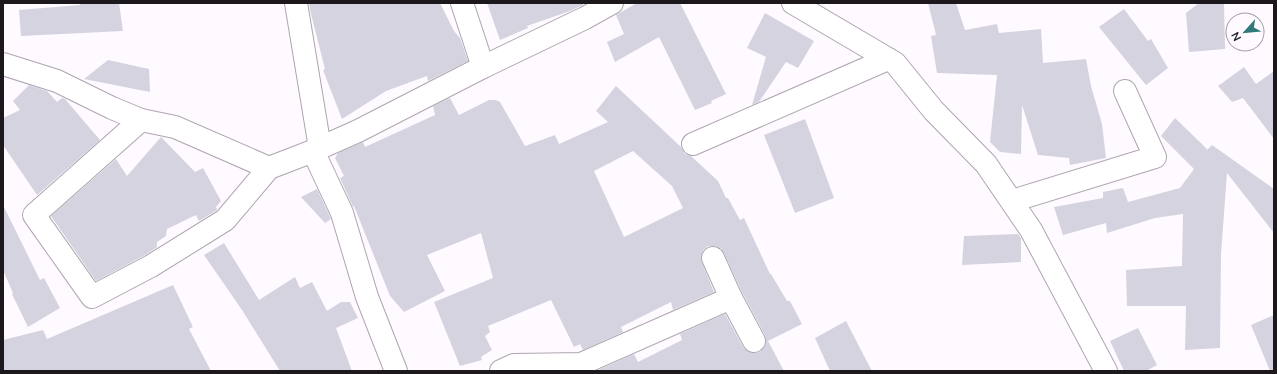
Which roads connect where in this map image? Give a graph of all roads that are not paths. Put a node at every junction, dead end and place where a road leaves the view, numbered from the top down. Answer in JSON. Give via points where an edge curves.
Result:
{"nodes":[{"id":1,"x":296,"y":3,"type":"edge"},
{"id":2,"x":462,"y":3,"type":"edge"},
{"id":3,"x":612,"y":3,"type":"edge"},
{"id":4,"x":793,"y":3,"type":"edge"},
{"id":5,"x":584,"y":11,"type":"edge"},
{"id":6,"x":888,"y":60,"type":"junction"},
{"id":7,"x":3,"y":64,"type":"edge"},
{"id":8,"x":483,"y":67,"type":"junction"},
{"id":9,"x":1125,"y":91,"type":"dead end"},
{"id":10,"x":141,"y":120,"type":"junction"},
{"id":11,"x":693,"y":144,"type":"dead end"},
{"id":12,"x":316,"y":150,"type":"junction"},
{"id":13,"x":269,"y":168,"type":"junction"},
{"id":14,"x":1012,"y":201,"type":"junction"},
{"id":15,"x":713,"y":258,"type":"dead end"},
{"id":16,"x":731,"y":298,"type":"junction"},
{"id":17,"x":754,"y":341,"type":"dead end"},
{"id":18,"x":396,"y":371,"type":"edge"},
{"id":19,"x":502,"y":371,"type":"edge"},
{"id":20,"x":1106,"y":371,"type":"edge"}],
"edges":[{"from":1,"to":12,"type":"street"},
{"from":2,"to":8,"type":"street"},
{"from":3,"to":5,"type":"street"},
{"from":4,"to":6,"type":"street"},
{"from":5,"to":8,"type":"street"},
{"from":6,"to":11,"type":"street"},
{"from":6,"to":14,"type":"street","via":[[894,63],[934,111],[986,164]]},
{"from":7,"to":10,"type":"street","via":[[57,81]]},
{"from":8,"to":12,"type":"street"},
{"from":9,"to":14,"type":"street","via":[[1155,157]]},
{"from":10,"to":13,"type":"street","via":[[175,127]]},
{"from":10,"to":13,"type":"street","via":[[34,214],[92,297],[151,266],[225,220]]},
{"from":12,"to":13,"type":"street"},
{"from":12,"to":18,"type":"street","via":[[342,213],[367,297]]},
{"from":14,"to":20,"type":"street","via":[[1031,230]]},
{"from":15,"to":16,"type":"street"},
{"from":16,"to":17,"type":"street"},
{"from":16,"to":19,"type":"street","via":[[581,364],[514,365]]}]}
